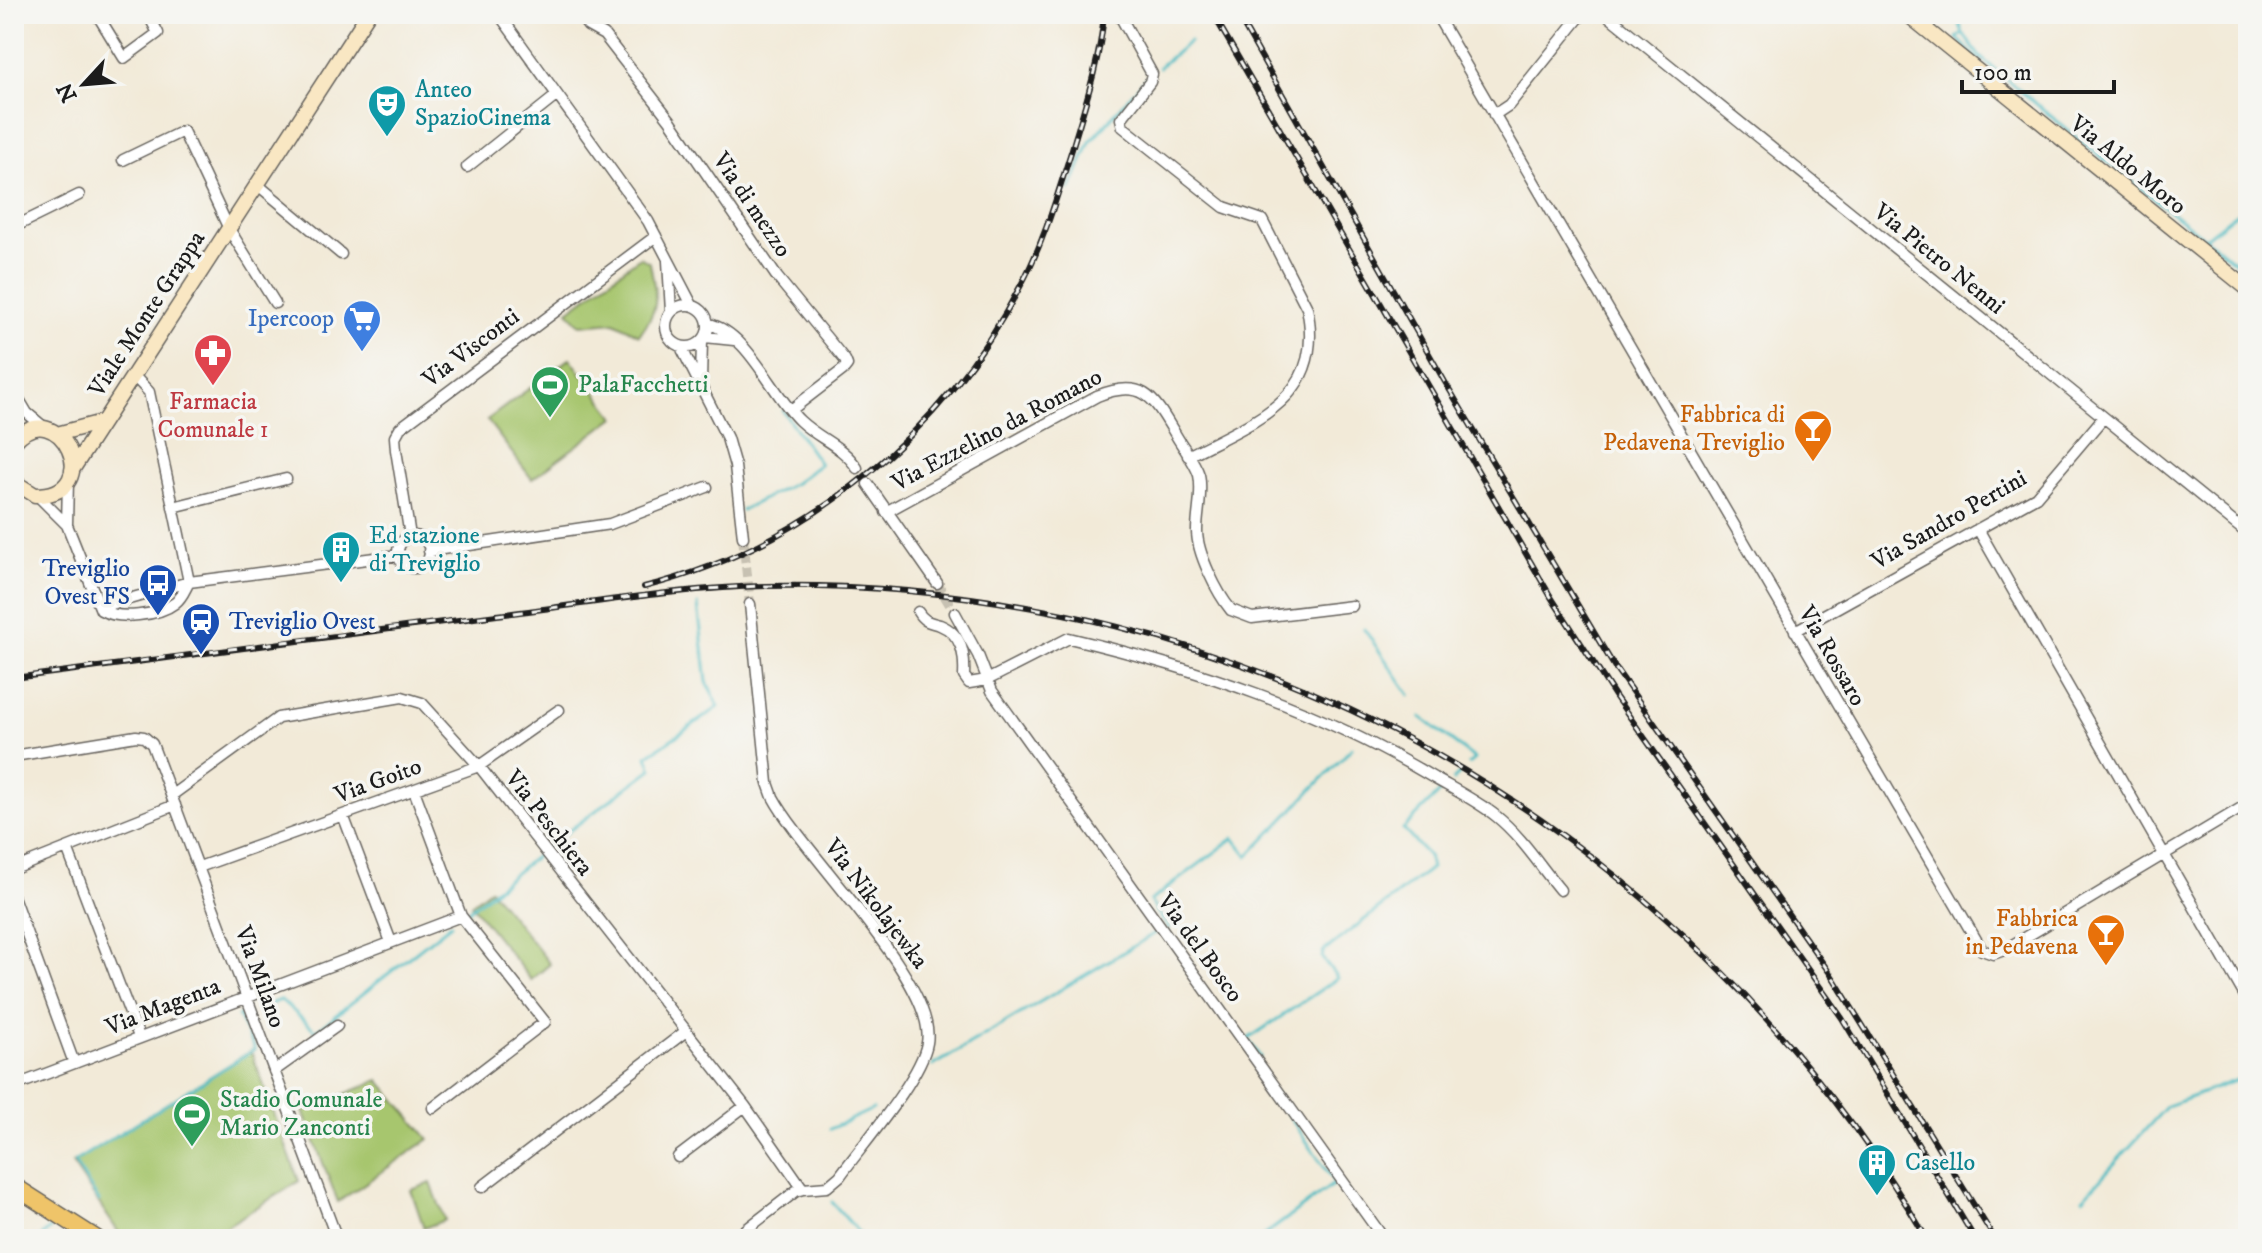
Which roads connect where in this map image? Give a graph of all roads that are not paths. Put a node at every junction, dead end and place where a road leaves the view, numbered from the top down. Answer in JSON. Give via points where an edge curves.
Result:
{"nodes":[{"id":1,"x":97,"y":14,"type":"edge"},
{"id":2,"x":148,"y":14,"type":"edge"},
{"id":3,"x":368,"y":14,"type":"edge"},
{"id":4,"x":499,"y":14,"type":"edge"},
{"id":5,"x":579,"y":14,"type":"edge"},
{"id":6,"x":1119,"y":14,"type":"edge"},
{"id":7,"x":1436,"y":14,"type":"edge"},
{"id":8,"x":1582,"y":14,"type":"edge"},
{"id":9,"x":1606,"y":14,"type":"edge"},
{"id":10,"x":1907,"y":14,"type":"edge"},
{"id":11,"x":1936,"y":14,"type":"edge"},
{"id":12,"x":1925,"y":29,"type":"junction"},
{"id":13,"x":556,"y":96,"type":"junction"},
{"id":14,"x":1494,"y":115,"type":"junction"},
{"id":15,"x":123,"y":160,"type":"dead end"},
{"id":16,"x":467,"y":167,"type":"dead end"},
{"id":17,"x":258,"y":185,"type":"junction"},
{"id":18,"x":79,"y":195,"type":"dead end"},
{"id":19,"x":14,"y":227,"type":"edge"},
{"id":20,"x":229,"y":229,"type":"junction"},
{"id":21,"x":656,"y":236,"type":"junction"},
{"id":22,"x":341,"y":254,"type":"dead end"},
{"id":23,"x":668,"y":261,"type":"junction"},
{"id":24,"x":2248,"y":289,"type":"edge"},
{"id":25,"x":275,"y":303,"type":"dead end"},
{"id":26,"x":692,"y":305,"type":"junction"},
{"id":27,"x":671,"y":312,"type":"junction"},
{"id":28,"x":708,"y":324,"type":"junction"},
{"id":29,"x":704,"y":339,"type":"junction"},
{"id":30,"x":734,"y":340,"type":"junction"},
{"id":31,"x":681,"y":347,"type":"junction"},
{"id":32,"x":134,"y":376,"type":"junction"},
{"id":33,"x":701,"y":382,"type":"junction"},
{"id":34,"x":14,"y":391,"type":"edge"},
{"id":35,"x":18,"y":403,"type":"junction"},
{"id":36,"x":791,"y":410,"type":"junction"},
{"id":37,"x":2103,"y":418,"type":"junction"},
{"id":38,"x":102,"y":422,"type":"junction"},
{"id":39,"x":52,"y":432,"type":"junction"},
{"id":40,"x":14,"y":440,"type":"edge"},
{"id":41,"x":1188,"y":456,"type":"junction"},
{"id":42,"x":857,"y":468,"type":"dead end"},
{"id":43,"x":70,"y":475,"type":"junction"},
{"id":44,"x":286,"y":479,"type":"dead end"},
{"id":45,"x":14,"y":482,"type":"edge"},
{"id":46,"x":868,"y":484,"type":"dead end"},
{"id":47,"x":707,"y":487,"type":"dead end"},
{"id":48,"x":36,"y":495,"type":"junction"},
{"id":49,"x":14,"y":496,"type":"edge"},
{"id":50,"x":173,"y":507,"type":"junction"},
{"id":51,"x":886,"y":512,"type":"junction"},
{"id":52,"x":67,"y":525,"type":"junction"},
{"id":53,"x":1978,"y":529,"type":"junction"},
{"id":54,"x":2248,"y":534,"type":"edge"},
{"id":55,"x":410,"y":536,"type":"junction"},
{"id":56,"x":743,"y":537,"type":"tunnel mouth"},
{"id":57,"x":429,"y":551,"type":"junction"},
{"id":58,"x":398,"y":555,"type":"junction"},
{"id":59,"x":189,"y":582,"type":"junction"},
{"id":60,"x":937,"y":583,"type":"tunnel mouth"},
{"id":61,"x":167,"y":590,"type":"junction"},
{"id":62,"x":96,"y":601,"type":"junction"},
{"id":63,"x":750,"y":604,"type":"tunnel mouth"},
{"id":64,"x":171,"y":606,"type":"junction"},
{"id":65,"x":1352,"y":606,"type":"dead end"},
{"id":66,"x":918,"y":612,"type":"dead end"},
{"id":67,"x":955,"y":613,"type":"tunnel mouth"},
{"id":68,"x":1795,"y":631,"type":"junction"},
{"id":69,"x":987,"y":680,"type":"junction"},
{"id":70,"x":559,"y":710,"type":"dead end"},
{"id":71,"x":14,"y":756,"type":"edge"},
{"id":72,"x":479,"y":766,"type":"junction"},
{"id":73,"x":414,"y":790,"type":"junction"},
{"id":74,"x":174,"y":800,"type":"junction"},
{"id":75,"x":2248,"y":804,"type":"edge"},
{"id":76,"x":343,"y":815,"type":"junction"},
{"id":77,"x":67,"y":848,"type":"junction"},
{"id":78,"x":2165,"y":854,"type":"junction"},
{"id":79,"x":199,"y":867,"type":"junction"},
{"id":80,"x":14,"y":869,"type":"edge"},
{"id":81,"x":1560,"y":890,"type":"dead end"},
{"id":82,"x":14,"y":899,"type":"edge"},
{"id":83,"x":461,"y":916,"type":"junction"},
{"id":84,"x":391,"y":942,"type":"junction"},
{"id":85,"x":246,"y":996,"type":"junction"},
{"id":86,"x":2248,"y":1001,"type":"edge"},
{"id":87,"x":337,"y":1026,"type":"dead end"},
{"id":88,"x":686,"y":1031,"type":"junction"},
{"id":89,"x":139,"y":1037,"type":"junction"},
{"id":90,"x":74,"y":1063,"type":"junction"},
{"id":91,"x":274,"y":1071,"type":"junction"},
{"id":92,"x":14,"y":1086,"type":"edge"},
{"id":93,"x":745,"y":1106,"type":"junction"},
{"id":94,"x":433,"y":1108,"type":"dead end"},
{"id":95,"x":678,"y":1157,"type":"dead end"},
{"id":96,"x":14,"y":1186,"type":"edge"},
{"id":97,"x":482,"y":1187,"type":"dead end"},
{"id":98,"x":806,"y":1189,"type":"junction"},
{"id":99,"x":336,"y":1236,"type":"edge"},
{"id":100,"x":97,"y":1239,"type":"edge"},
{"id":101,"x":324,"y":1239,"type":"edge"},
{"id":102,"x":734,"y":1239,"type":"edge"},
{"id":103,"x":1384,"y":1239,"type":"edge"}],
"edges":[{"from":1,"to":2,"type":"street","via":[[124,58],[158,33]]},
{"from":3,"to":17,"type":"main road","name":"Viale Monte Grappa"},
{"from":4,"to":13,"type":"street"},
{"from":5,"to":36,"type":"street","name":"Via di mezzo","via":[[604,35],[670,120],[777,277],[845,360],[843,370]]},
{"from":6,"to":41,"type":"street","via":[[1152,74],[1121,119],[1123,127],[1224,207],[1262,220],[1310,321],[1309,355],[1285,401]]},
{"from":7,"to":14,"type":"street","name":"Via Rossaro"},
{"from":8,"to":14,"type":"street","via":[[1509,105]]},
{"from":9,"to":37,"type":"street","name":"Via Pietro Nenni"},
{"from":10,"to":12,"type":"main road","name":"Via Aldo Moro"},
{"from":11,"to":12,"type":"street"},
{"from":12,"to":24,"type":"main road","name":"Via Aldo Moro"},
{"from":13,"to":16,"type":"street"},
{"from":13,"to":21,"type":"street"},
{"from":14,"to":68,"type":"street","name":"Via Rossaro"},
{"from":15,"to":20,"type":"street","name":"Viale Monte Grappa","via":[[183,131]]},
{"from":17,"to":20,"type":"main road","name":"Viale Monte Grappa"},
{"from":17,"to":22,"type":"street"},
{"from":18,"to":19,"type":"street"},
{"from":20,"to":25,"type":"street"},
{"from":20,"to":32,"type":"main road","name":"Viale Monte Grappa"},
{"from":21,"to":23,"type":"street"},
{"from":21,"to":55,"type":"street","name":"Via Visconti","via":[[400,428],[396,450]]},
{"from":23,"to":26,"type":"street"},
{"from":23,"to":27,"type":"street"},
{"from":26,"to":27,"type":"street"},
{"from":26,"to":28,"type":"street"},
{"from":27,"to":31,"type":"street","via":[[666,332]]},
{"from":28,"to":29,"type":"street"},
{"from":28,"to":30,"type":"street"},
{"from":29,"to":30,"type":"street"},
{"from":29,"to":31,"type":"street"},
{"from":29,"to":33,"type":"street"},
{"from":30,"to":36,"type":"street"},
{"from":31,"to":33,"type":"street"},
{"from":32,"to":38,"type":"main road","name":"Viale Monte Grappa"},
{"from":32,"to":50,"type":"street","via":[[149,392]]},
{"from":33,"to":56,"type":"street","via":[[735,466]]},
{"from":34,"to":35,"type":"street"},
{"from":35,"to":39,"type":"street"},
{"from":35,"to":40,"type":"street"},
{"from":36,"to":42,"type":"street"},
{"from":37,"to":53,"type":"street","name":"Via Sandro Pertini","via":[[2036,497]]},
{"from":37,"to":54,"type":"street","name":"Via Pietro Nenni"},
{"from":38,"to":39,"type":"main road","name":"Viale Monte Grappa"},
{"from":38,"to":43,"type":"main road","name":"Viale Monte Grappa"},
{"from":39,"to":40,"type":"main road","name":"Viale Monte Grappa","via":[[28,431]]},
{"from":39,"to":43,"type":"main road","via":[[71,449]]},
{"from":41,"to":51,"type":"street","name":"Via Ezzelino da Romano","via":[[1153,400],[1140,391],[1115,389]]},
{"from":41,"to":65,"type":"street","name":"Via Ezzelino da Romano","via":[[1200,482],[1199,544],[1231,610],[1252,618]]},
{"from":43,"to":48,"type":"main road","via":[[56,491]]},
{"from":43,"to":52,"type":"street"},
{"from":44,"to":50,"type":"street"},
{"from":45,"to":48,"type":"main road"},
{"from":46,"to":51,"type":"street"},
{"from":47,"to":57,"type":"street","via":[[610,524]]},
{"from":48,"to":49,"type":"main road"},
{"from":48,"to":52,"type":"street"},
{"from":50,"to":59,"type":"street"},
{"from":51,"to":60,"type":"street"},
{"from":52,"to":62,"type":"street"},
{"from":53,"to":68,"type":"street","name":"Via Sandro Pertini"},
{"from":53,"to":78,"type":"street"},
{"from":55,"to":57,"type":"street","via":[[423,539]]},
{"from":55,"to":58,"type":"street","via":[[400,543]]},
{"from":57,"to":58,"type":"street","via":[[425,564],[414,568]]},
{"from":58,"to":59,"type":"street"},
{"from":59,"to":61,"type":"street"},
{"from":59,"to":64,"type":"street"},
{"from":61,"to":62,"type":"street","via":[[108,605]]},
{"from":61,"to":64,"type":"street"},
{"from":62,"to":64,"type":"street","via":[[113,617]]},
{"from":63,"to":98,"type":"street","name":"Via Nikolajewka","via":[[773,797],[902,970],[927,1018],[927,1043],[918,1068],[840,1176],[827,1187]]},
{"from":66,"to":69,"type":"street","name":"Via del Bosco","via":[[949,630],[966,656],[966,680]]},
{"from":67,"to":69,"type":"street","name":"Via del Bosco"},
{"from":68,"to":78,"type":"street","name":"Via Rossaro","via":[[1985,951],[2004,950]]},
{"from":69,"to":81,"type":"street","via":[[1069,638],[1268,697],[1390,753],[1480,805],[1512,832]]},
{"from":69,"to":103,"type":"street","name":"Via del Bosco"},
{"from":70,"to":72,"type":"street","name":"Via Goito"},
{"from":71,"to":74,"type":"street","name":"Via Milano","via":[[144,737],[156,752]]},
{"from":72,"to":73,"type":"street","name":"Via Goito"},
{"from":72,"to":74,"type":"street","name":"Via Peschiera","via":[[422,703],[402,697],[278,718]]},
{"from":72,"to":88,"type":"street","name":"Via Peschiera"},
{"from":73,"to":76,"type":"street","name":"Via Goito"},
{"from":73,"to":83,"type":"street"},
{"from":74,"to":77,"type":"street","name":"Via Peschiera"},
{"from":74,"to":79,"type":"street","name":"Via Milano"},
{"from":75,"to":78,"type":"street","name":"Via Rossaro"},
{"from":76,"to":79,"type":"street","name":"Via Goito"},
{"from":76,"to":84,"type":"street"},
{"from":77,"to":80,"type":"street","name":"Via Peschiera"},
{"from":77,"to":89,"type":"street"},
{"from":78,"to":86,"type":"street"},
{"from":79,"to":85,"type":"street","name":"Via Milano"},
{"from":82,"to":90,"type":"street"},
{"from":83,"to":84,"type":"street","name":"Via Magenta"},
{"from":83,"to":94,"type":"street","via":[[545,1022]]},
{"from":84,"to":85,"type":"street","name":"Via Magenta"},
{"from":85,"to":89,"type":"street","name":"Via Magenta"},
{"from":85,"to":91,"type":"street","name":"Via Milano"},
{"from":87,"to":91,"type":"street"},
{"from":88,"to":93,"type":"street","name":"Via Peschiera"},
{"from":88,"to":97,"type":"street"},
{"from":89,"to":90,"type":"street","name":"Via Magenta"},
{"from":90,"to":92,"type":"street","name":"Via Magenta"},
{"from":91,"to":99,"type":"street","name":"Via Milano"},
{"from":93,"to":95,"type":"street"},
{"from":93,"to":98,"type":"street","name":"Via Peschiera"},
{"from":96,"to":100,"type":"main road"},
{"from":98,"to":102,"type":"street","name":"Via Nikolajewka","via":[[796,1191]]},
{"from":99,"to":101,"type":"street","name":"Via Milano"}]}
